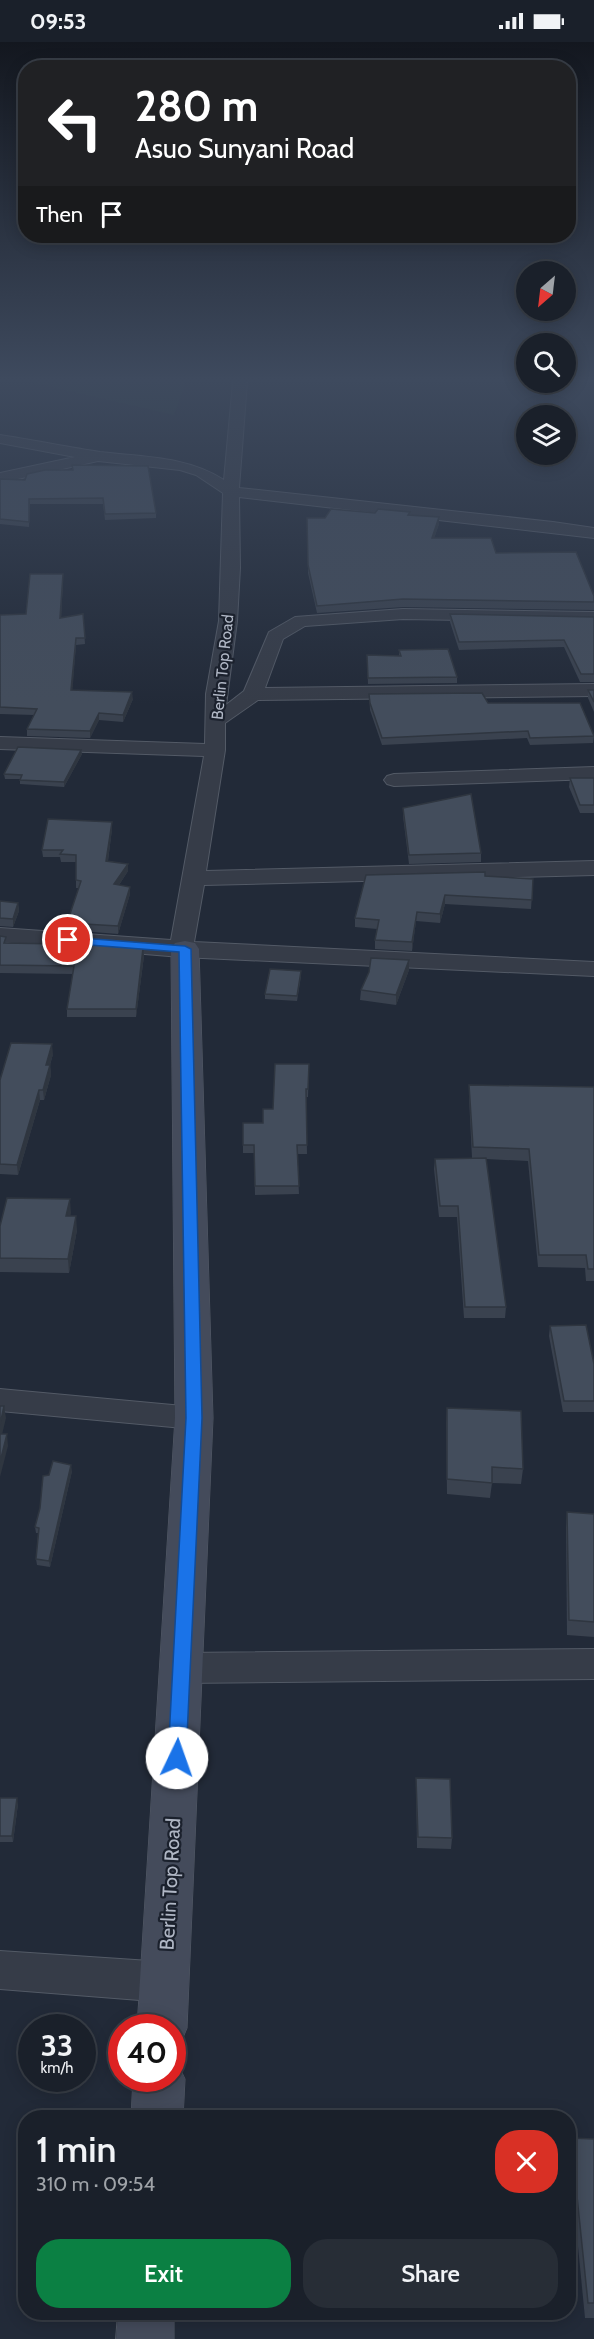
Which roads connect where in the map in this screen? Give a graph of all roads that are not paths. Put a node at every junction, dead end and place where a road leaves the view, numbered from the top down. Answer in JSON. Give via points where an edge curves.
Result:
{"nodes":[{"id":1,"x":228,"y":489,"type":"edge"},
{"id":2,"x":232,"y":492,"type":"junction"},
{"id":3,"x":594,"y":533,"type":"edge"},
{"id":4,"x":594,"y":617,"type":"edge"},
{"id":5,"x":594,"y":690,"type":"edge"},
{"id":6,"x":253,"y":694,"type":"junction"},
{"id":7,"x":216,"y":721,"type":"junction"},
{"id":8,"x":0,"y":743,"type":"edge"},
{"id":9,"x":215,"y":750,"type":"junction"},
{"id":10,"x":594,"y":773,"type":"edge"},
{"id":11,"x":394,"y":780,"type":"dead end"},
{"id":12,"x":594,"y":868,"type":"edge"},
{"id":13,"x":193,"y":878,"type":"junction"},
{"id":14,"x":0,"y":935,"type":"edge"},
{"id":15,"x":183,"y":949,"type":"junction"},
{"id":16,"x":594,"y":969,"type":"edge"},
{"id":17,"x":0,"y":1400,"type":"edge"},
{"id":18,"x":194,"y":1418,"type":"junction"},
{"id":19,"x":594,"y":1664,"type":"edge"},
{"id":20,"x":182,"y":1668,"type":"junction"},
{"id":21,"x":0,"y":1970,"type":"edge"},
{"id":22,"x":165,"y":1982,"type":"junction"},
{"id":23,"x":163,"y":2014,"type":"edge"},
{"id":24,"x":158,"y":2092,"type":"edge"},
{"id":25,"x":157,"y":2110,"type":"edge"},
{"id":26,"x":146,"y":2320,"type":"edge"},
{"id":27,"x":145,"y":2339,"type":"edge"}],
"edges":[{"from":1,"to":2,"type":"street"},
{"from":2,"to":3,"type":"street"},
{"from":2,"to":7,"type":"street","name":"Berlin Top Road","via":[[229,611],[216,694]]},
{"from":4,"to":6,"type":"street","via":[[403,614],[301,621],[275,636]]},
{"from":5,"to":6,"type":"street"},
{"from":6,"to":7,"type":"street"},
{"from":7,"to":9,"type":"street","name":"Berlin Top Road"},
{"from":8,"to":9,"type":"street"},
{"from":9,"to":13,"type":"street","name":"Berlin Top Road"},
{"from":10,"to":11,"type":"street"},
{"from":12,"to":13,"type":"street"},
{"from":13,"to":15,"type":"street","name":"Berlin Top Road"},
{"from":14,"to":15,"type":"street"},
{"from":15,"to":16,"type":"street","via":[[423,964]]},
{"from":15,"to":18,"type":"street","name":"Berlin Top Road"},
{"from":17,"to":18,"type":"street"},
{"from":18,"to":20,"type":"street","name":"Berlin Top Road"},
{"from":19,"to":20,"type":"street"},
{"from":20,"to":22,"type":"street","name":"Berlin Top Road"},
{"from":21,"to":22,"type":"street"},
{"from":22,"to":23,"type":"street","name":"Berlin Top Road"},
{"from":24,"to":25,"type":"street"},
{"from":26,"to":27,"type":"street"}]}
